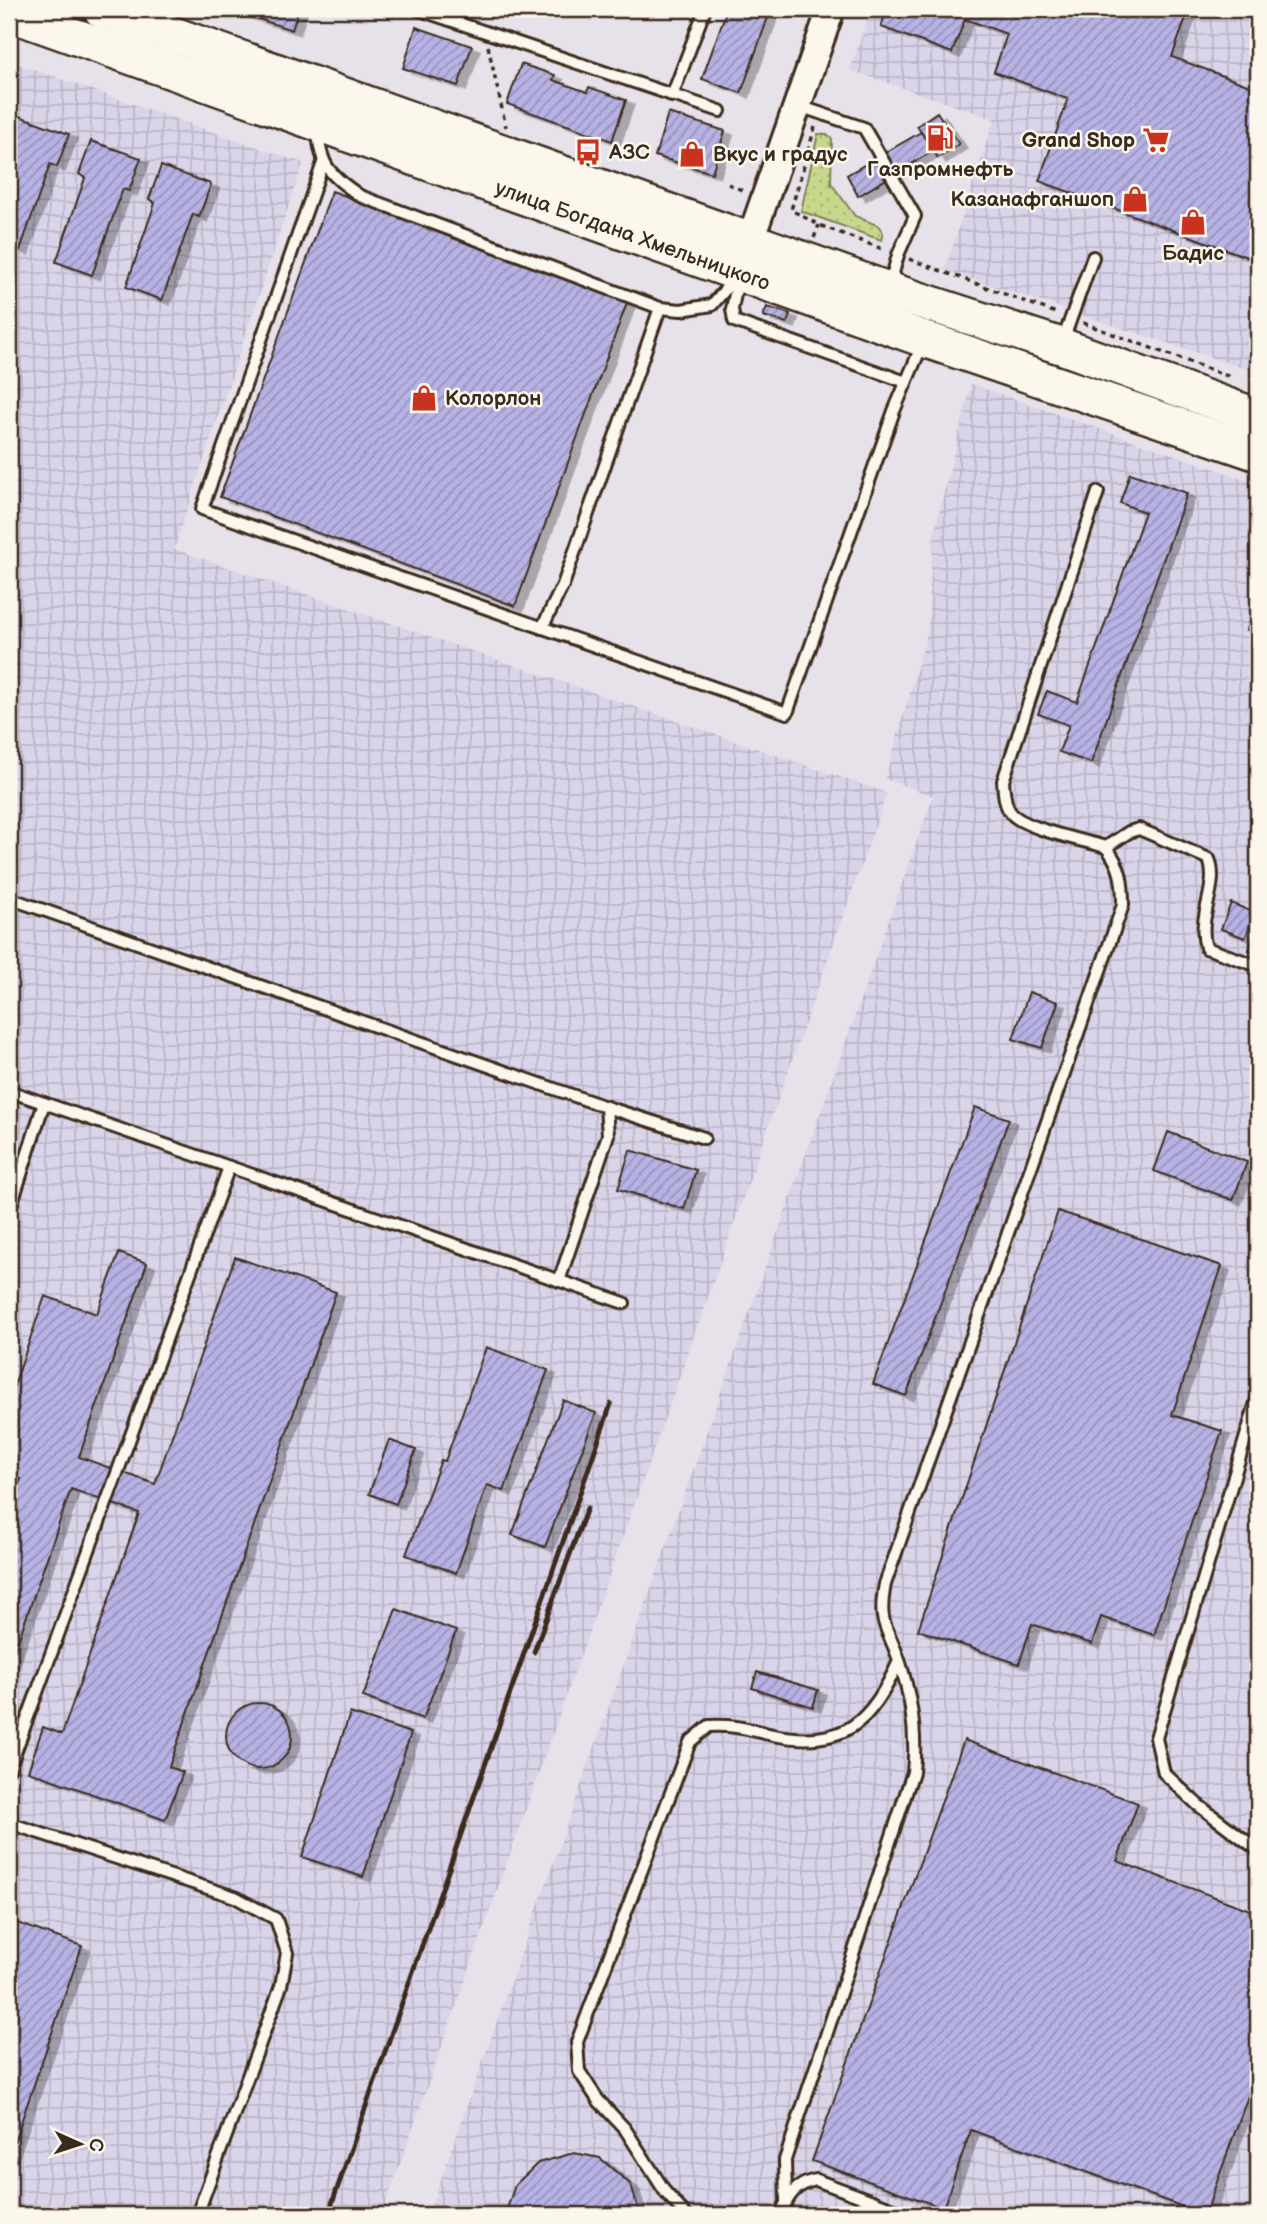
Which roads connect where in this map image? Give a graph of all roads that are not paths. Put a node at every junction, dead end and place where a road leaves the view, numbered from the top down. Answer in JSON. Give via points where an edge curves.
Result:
{"nodes":[{"id":1,"x":101,"y":9,"type":"edge"},
{"id":2,"x":417,"y":9,"type":"edge"},
{"id":3,"x":705,"y":9,"type":"edge"},
{"id":4,"x":831,"y":9,"type":"edge"},
{"id":5,"x":9,"y":13,"type":"edge"},
{"id":6,"x":331,"y":90,"type":"junction"},
{"id":7,"x":672,"y":96,"type":"junction"},
{"id":8,"x":808,"y":109,"type":"junction"},
{"id":9,"x":720,"y":111,"type":"dead end"},
{"id":10,"x":318,"y":123,"type":"junction"},
{"id":11,"x":323,"y":163,"type":"junction"},
{"id":12,"x":751,"y":240,"type":"junction"},
{"id":13,"x":1093,"y":257,"type":"dead end"},
{"id":14,"x":739,"y":273,"type":"junction"},
{"id":15,"x":888,"y":290,"type":"junction"},
{"id":16,"x":660,"y":308,"type":"junction"},
{"id":17,"x":1066,"y":332,"type":"junction"},
{"id":18,"x":924,"y":339,"type":"junction"},
{"id":19,"x":906,"y":382,"type":"junction"},
{"id":20,"x":1258,"y":417,"type":"edge"},
{"id":21,"x":1258,"y":453,"type":"edge"},
{"id":22,"x":1098,"y":492,"type":"dead end"},
{"id":23,"x":542,"y":628,"type":"junction"},
{"id":24,"x":1106,"y":847,"type":"junction"},
{"id":25,"x":9,"y":898,"type":"edge"},
{"id":26,"x":1258,"y":966,"type":"edge"},
{"id":27,"x":9,"y":1091,"type":"edge"},
{"id":28,"x":44,"y":1103,"type":"junction"},
{"id":29,"x":606,"y":1107,"type":"junction"},
{"id":30,"x":704,"y":1138,"type":"dead end"},
{"id":31,"x":229,"y":1167,"type":"junction"},
{"id":32,"x":9,"y":1212,"type":"edge"},
{"id":33,"x":559,"y":1281,"type":"junction"},
{"id":34,"x":624,"y":1303,"type":"dead end"},
{"id":35,"x":1258,"y":1396,"type":"edge"},
{"id":36,"x":900,"y":1661,"type":"junction"},
{"id":37,"x":9,"y":1769,"type":"edge"},
{"id":38,"x":9,"y":1823,"type":"edge"},
{"id":39,"x":1258,"y":1850,"type":"edge"},
{"id":40,"x":786,"y":2199,"type":"junction"},
{"id":41,"x":197,"y":2215,"type":"edge"},
{"id":42,"x":686,"y":2215,"type":"edge"},
{"id":43,"x":781,"y":2215,"type":"edge"},
{"id":44,"x":909,"y":2215,"type":"edge"}],
"edges":[{"from":1,"to":6,"type":"highway","name":"улица Богдана Хмельницкого"},
{"from":2,"to":7,"type":"lane"},
{"from":3,"to":7,"type":"lane"},
{"from":4,"to":8,"type":"street"},
{"from":5,"to":10,"type":"highway","name":"улица Богдана Хмельницкого"},
{"from":6,"to":10,"type":"highway"},
{"from":6,"to":12,"type":"highway","name":"улица Богдана Хмельницкого"},
{"from":7,"to":9,"type":"lane"},
{"from":8,"to":12,"type":"street"},
{"from":8,"to":15,"type":"lane","via":[[864,128],[915,216]]},
{"from":10,"to":11,"type":"lane"},
{"from":10,"to":14,"type":"highway","name":"улица Богдана Хмельницкого"},
{"from":11,"to":16,"type":"lane","via":[[331,175],[360,196]]},
{"from":11,"to":23,"type":"lane","via":[[202,509]]},
{"from":12,"to":14,"type":"street"},
{"from":12,"to":15,"type":"highway","name":"улица Богдана Хмельницкого"},
{"from":13,"to":17,"type":"lane"},
{"from":14,"to":16,"type":"lane","via":[[712,305]]},
{"from":14,"to":18,"type":"highway","name":"улица Богдана Хмельницкого"},
{"from":14,"to":19,"type":"lane","via":[[734,321]]},
{"from":15,"to":17,"type":"highway","name":"улица Богдана Хмельницкого"},
{"from":16,"to":23,"type":"lane","via":[[563,585]]},
{"from":17,"to":20,"type":"highway","name":"улица Богдана Хмельницкого"},
{"from":18,"to":19,"type":"lane"},
{"from":18,"to":21,"type":"highway","name":"улица Богдана Хмельницкого"},
{"from":19,"to":23,"type":"lane","via":[[787,713]]},
{"from":22,"to":24,"type":"lane","via":[[1003,781],[1011,813],[1023,821]]},
{"from":24,"to":26,"type":"lane","via":[[1139,829],[1209,859],[1212,877],[1201,932],[1206,948]]},
{"from":24,"to":36,"type":"lane","via":[[1123,878],[1123,905],[885,1584],[880,1611]]},
{"from":25,"to":29,"type":"lane"},
{"from":27,"to":28,"type":"lane"},
{"from":28,"to":31,"type":"lane"},
{"from":28,"to":32,"type":"lane"},
{"from":29,"to":30,"type":"lane"},
{"from":29,"to":33,"type":"lane","via":[[608,1135]]},
{"from":31,"to":33,"type":"lane"},
{"from":31,"to":37,"type":"lane"},
{"from":33,"to":34,"type":"lane"},
{"from":35,"to":39,"type":"lane","via":[[1156,1738],[1164,1773]]},
{"from":36,"to":40,"type":"lane","via":[[917,1737],[913,1772],[785,2160]]},
{"from":36,"to":42,"type":"lane","via":[[869,1714],[852,1728],[817,1739],[774,1735],[740,1725],[709,1726],[690,1742],[577,2042],[579,2071]]},
{"from":38,"to":41,"type":"lane","via":[[234,1897],[276,1919],[287,1953],[281,1986]]},
{"from":40,"to":43,"type":"lane"},
{"from":40,"to":44,"type":"lane","via":[[803,2183],[816,2180]]}]}
